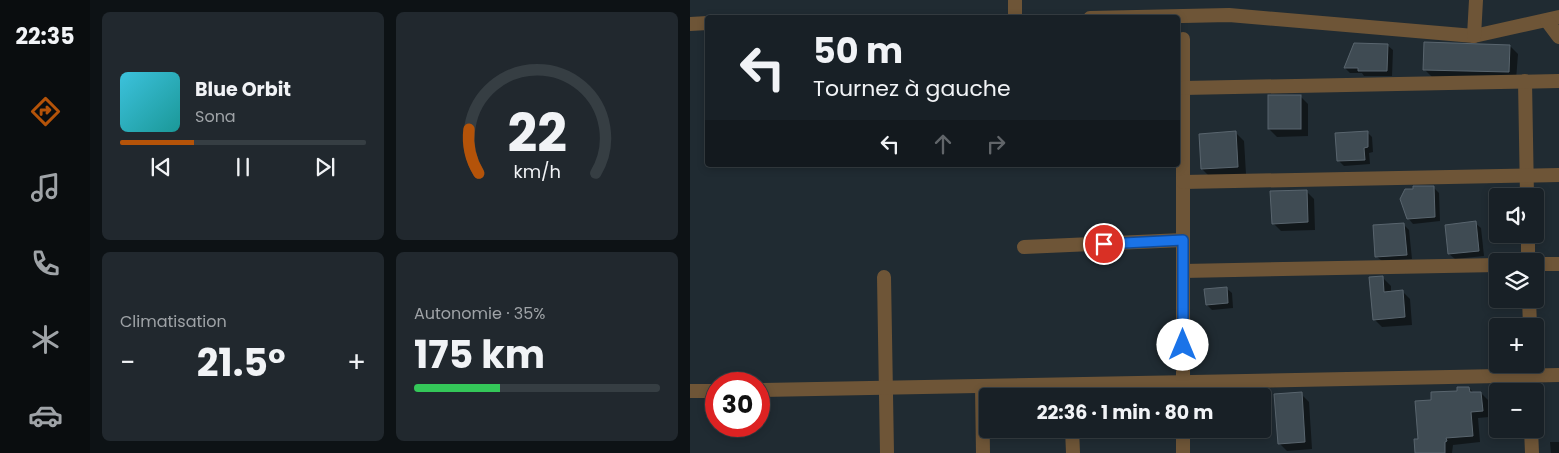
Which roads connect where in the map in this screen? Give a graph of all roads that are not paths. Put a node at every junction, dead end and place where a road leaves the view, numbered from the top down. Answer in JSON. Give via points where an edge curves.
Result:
{"nodes":[{"id":1,"x":1015,"y":0,"type":"edge"},
{"id":2,"x":1476,"y":0,"type":"edge"},
{"id":3,"x":1015,"y":15,"type":"edge"},
{"id":4,"x":1180,"y":16,"type":"edge"},
{"id":5,"x":1553,"y":19,"type":"edge"},
{"id":6,"x":705,"y":23,"type":"edge"},
{"id":7,"x":690,"y":24,"type":"edge"},
{"id":8,"x":1474,"y":36,"type":"junction"},
{"id":9,"x":1559,"y":37,"type":"edge"},
{"id":10,"x":1183,"y":39,"type":"dead end"},
{"id":11,"x":1525,"y":81,"type":"junction"},
{"id":12,"x":1559,"y":81,"type":"edge"},
{"id":13,"x":1183,"y":88,"type":"junction"},
{"id":14,"x":1559,"y":175,"type":"edge"},
{"id":15,"x":1527,"y":176,"type":"junction"},
{"id":16,"x":1183,"y":182,"type":"junction"},
{"id":17,"x":1527,"y":188,"type":"edge"},
{"id":18,"x":1183,"y":240,"type":"junction"},
{"id":19,"x":1024,"y":248,"type":"dead end"},
{"id":20,"x":1544,"y":264,"type":"edge"},
{"id":21,"x":1559,"y":264,"type":"edge"},
{"id":22,"x":1489,"y":265,"type":"edge"},
{"id":23,"x":1183,"y":271,"type":"junction"},
{"id":24,"x":884,"y":276,"type":"dead end"},
{"id":25,"x":1489,"y":371,"type":"edge"},
{"id":26,"x":1544,"y":372,"type":"edge"},
{"id":27,"x":1559,"y":375,"type":"edge"},
{"id":28,"x":1183,"y":382,"type":"junction"},
{"id":29,"x":982,"y":386,"type":"junction"},
{"id":30,"x":886,"y":388,"type":"junction"},
{"id":31,"x":1027,"y":388,"type":"edge"},
{"id":32,"x":1100,"y":388,"type":"edge"},
{"id":33,"x":1183,"y":388,"type":"edge"},
{"id":34,"x":770,"y":390,"type":"edge"},
{"id":35,"x":705,"y":391,"type":"edge"},
{"id":36,"x":690,"y":392,"type":"edge"},
{"id":37,"x":1072,"y":438,"type":"edge"},
{"id":38,"x":1183,"y":438,"type":"edge"},
{"id":39,"x":1531,"y":438,"type":"edge"},
{"id":40,"x":887,"y":453,"type":"edge"},
{"id":41,"x":983,"y":453,"type":"edge"},
{"id":42,"x":1073,"y":453,"type":"edge"},
{"id":43,"x":1183,"y":453,"type":"edge"},
{"id":44,"x":1532,"y":453,"type":"edge"}],
"edges":[{"from":1,"to":3,"type":"street"},
{"from":2,"to":8,"type":"street"},
{"from":4,"to":8,"type":"street","via":[[1229,15]]},
{"from":5,"to":8,"type":"street"},
{"from":5,"to":9,"type":"street"},
{"from":6,"to":7,"type":"street"},
{"from":10,"to":13,"type":"street"},
{"from":11,"to":12,"type":"street"},
{"from":11,"to":13,"type":"street"},
{"from":11,"to":15,"type":"street"},
{"from":13,"to":16,"type":"street"},
{"from":14,"to":15,"type":"street"},
{"from":15,"to":16,"type":"street"},
{"from":15,"to":17,"type":"street"},
{"from":16,"to":18,"type":"street"},
{"from":18,"to":19,"type":"street"},
{"from":18,"to":23,"type":"street"},
{"from":20,"to":21,"type":"street"},
{"from":22,"to":23,"type":"street"},
{"from":23,"to":28,"type":"street"},
{"from":24,"to":30,"type":"street"},
{"from":25,"to":28,"type":"street"},
{"from":26,"to":27,"type":"street"},
{"from":28,"to":32,"type":"street"},
{"from":28,"to":33,"type":"street"},
{"from":29,"to":30,"type":"street"},
{"from":29,"to":31,"type":"street"},
{"from":29,"to":41,"type":"street"},
{"from":30,"to":34,"type":"street"},
{"from":30,"to":40,"type":"street"},
{"from":35,"to":36,"type":"street"},
{"from":37,"to":42,"type":"street"},
{"from":38,"to":43,"type":"street"},
{"from":39,"to":44,"type":"street"}]}
